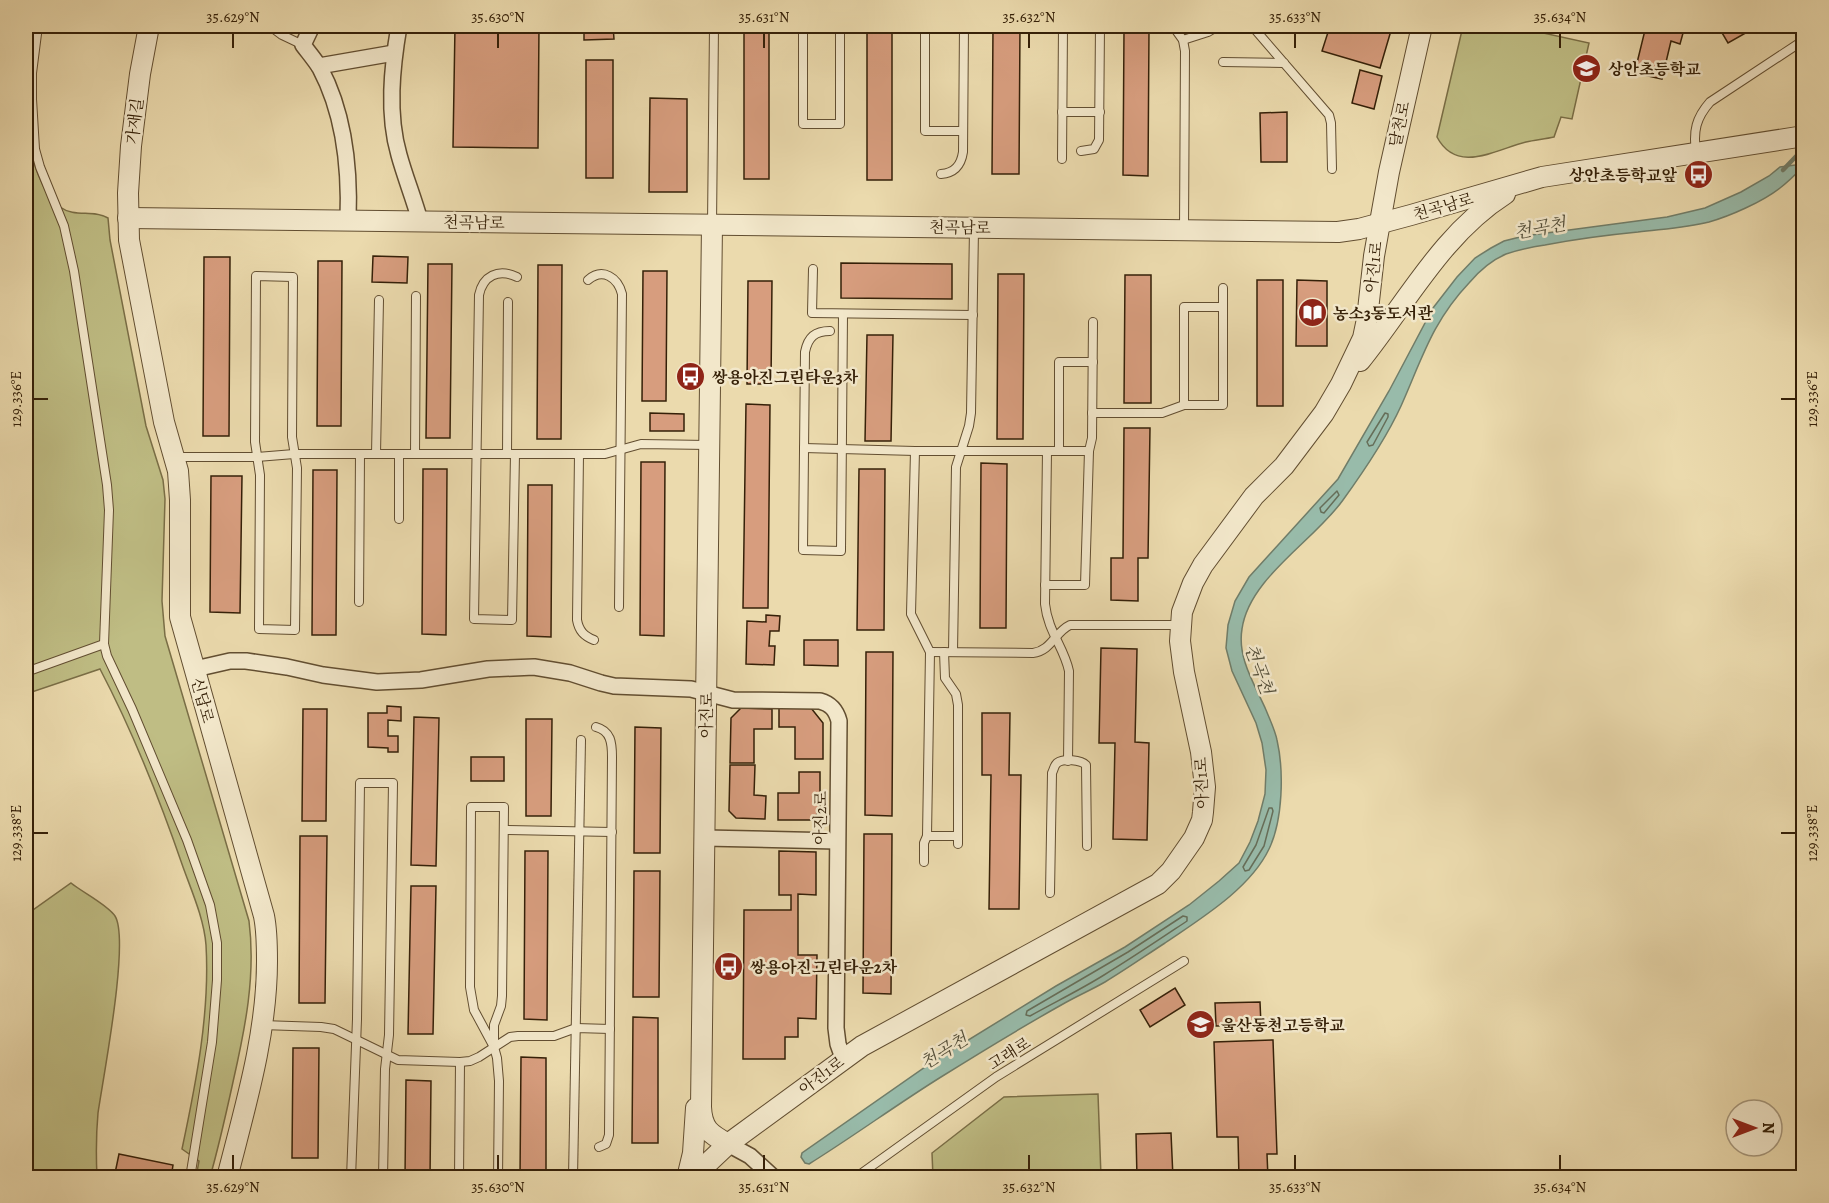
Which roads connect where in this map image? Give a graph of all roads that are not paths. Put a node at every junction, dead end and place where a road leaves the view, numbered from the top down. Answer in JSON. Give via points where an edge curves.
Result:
{"nodes":[{"id":1,"x":38,"y":26,"type":"edge"},
{"id":2,"x":149,"y":26,"type":"edge"},
{"id":3,"x":270,"y":26,"type":"edge"},
{"id":4,"x":312,"y":26,"type":"edge"},
{"id":5,"x":399,"y":26,"type":"edge"},
{"id":6,"x":714,"y":26,"type":"edge"},
{"id":7,"x":803,"y":26,"type":"edge"},
{"id":8,"x":840,"y":26,"type":"edge"},
{"id":9,"x":925,"y":26,"type":"edge"},
{"id":10,"x":964,"y":26,"type":"edge"},
{"id":11,"x":1062,"y":26,"type":"edge"},
{"id":12,"x":1100,"y":26,"type":"edge"},
{"id":13,"x":1173,"y":26,"type":"edge"},
{"id":14,"x":1218,"y":26,"type":"edge"},
{"id":15,"x":1252,"y":26,"type":"edge"},
{"id":16,"x":1422,"y":26,"type":"edge"},
{"id":17,"x":1183,"y":40,"type":"junction"},
{"id":18,"x":1803,"y":40,"type":"edge"},
{"id":19,"x":303,"y":45,"type":"junction"},
{"id":20,"x":394,"y":53,"type":"junction"},
{"id":21,"x":1223,"y":62,"type":"dead end"},
{"id":22,"x":1284,"y":63,"type":"junction"},
{"id":23,"x":319,"y":66,"type":"junction"},
{"id":24,"x":1062,"y":112,"type":"junction"},
{"id":25,"x":1100,"y":112,"type":"junction"},
{"id":26,"x":963,"y":130,"type":"junction"},
{"id":27,"x":1803,"y":136,"type":"edge"},
{"id":28,"x":1081,"y":151,"type":"dead end"},
{"id":29,"x":1696,"y":153,"type":"junction"},
{"id":30,"x":1062,"y":159,"type":"dead end"},
{"id":31,"x":1332,"y":169,"type":"dead end"},
{"id":32,"x":941,"y":174,"type":"dead end"},
{"id":33,"x":1521,"y":183,"type":"junction"},
{"id":34,"x":128,"y":218,"type":"junction"},
{"id":35,"x":348,"y":220,"type":"junction"},
{"id":36,"x":420,"y":221,"type":"junction"},
{"id":37,"x":1379,"y":224,"type":"junction"},
{"id":38,"x":712,"y":225,"type":"junction"},
{"id":39,"x":974,"y":228,"type":"junction"},
{"id":40,"x":1184,"y":230,"type":"junction"},
{"id":41,"x":813,"y":269,"type":"dead end"},
{"id":42,"x":517,"y":277,"type":"dead end"},
{"id":43,"x":588,"y":280,"type":"dead end"},
{"id":44,"x":1223,"y":288,"type":"dead end"},
{"id":45,"x":416,"y":296,"type":"dead end"},
{"id":46,"x":379,"y":300,"type":"dead end"},
{"id":47,"x":508,"y":302,"type":"dead end"},
{"id":48,"x":1223,"y":307,"type":"junction"},
{"id":49,"x":843,"y":314,"type":"junction"},
{"id":50,"x":973,"y":315,"type":"junction"},
{"id":51,"x":1093,"y":322,"type":"dead end"},
{"id":52,"x":830,"y":331,"type":"dead end"},
{"id":53,"x":1093,"y":362,"type":"junction"},
{"id":54,"x":1341,"y":384,"type":"junction"},
{"id":55,"x":1184,"y":405,"type":"junction"},
{"id":56,"x":1092,"y":413,"type":"junction"},
{"id":57,"x":710,"y":445,"type":"junction"},
{"id":58,"x":804,"y":448,"type":"junction"},
{"id":59,"x":842,"y":449,"type":"junction"},
{"id":60,"x":620,"y":450,"type":"junction"},
{"id":61,"x":960,"y":450,"type":"junction"},
{"id":62,"x":915,"y":451,"type":"junction"},
{"id":63,"x":1047,"y":451,"type":"junction"},
{"id":64,"x":1059,"y":451,"type":"junction"},
{"id":65,"x":1089,"y":451,"type":"junction"},
{"id":66,"x":294,"y":453,"type":"junction"},
{"id":67,"x":360,"y":454,"type":"junction"},
{"id":68,"x":376,"y":454,"type":"junction"},
{"id":69,"x":399,"y":454,"type":"junction"},
{"id":70,"x":415,"y":454,"type":"junction"},
{"id":71,"x":477,"y":454,"type":"junction"},
{"id":72,"x":511,"y":454,"type":"junction"},
{"id":73,"x":579,"y":454,"type":"junction"},
{"id":74,"x":174,"y":457,"type":"junction"},
{"id":75,"x":257,"y":457,"type":"junction"},
{"id":76,"x":399,"y":519,"type":"dead end"},
{"id":77,"x":1045,"y":585,"type":"junction"},
{"id":78,"x":359,"y":602,"type":"dead end"},
{"id":79,"x":619,"y":607,"type":"dead end"},
{"id":80,"x":1180,"y":625,"type":"junction"},
{"id":81,"x":1054,"y":638,"type":"junction"},
{"id":82,"x":594,"y":640,"type":"dead end"},
{"id":83,"x":104,"y":644,"type":"junction"},
{"id":84,"x":930,"y":652,"type":"junction"},
{"id":85,"x":944,"y":652,"type":"junction"},
{"id":86,"x":953,"y":652,"type":"junction"},
{"id":87,"x":195,"y":669,"type":"junction"},
{"id":88,"x":26,"y":672,"type":"edge"},
{"id":89,"x":706,"y":693,"type":"junction"},
{"id":90,"x":596,"y":727,"type":"dead end"},
{"id":91,"x":581,"y":740,"type":"dead end"},
{"id":92,"x":1068,"y":761,"type":"junction"},
{"id":93,"x":504,"y":831,"type":"junction"},
{"id":94,"x":579,"y":831,"type":"junction"},
{"id":95,"x":612,"y":832,"type":"junction"},
{"id":96,"x":927,"y":836,"type":"junction"},
{"id":97,"x":705,"y":838,"type":"junction"},
{"id":98,"x":837,"y":841,"type":"junction"},
{"id":99,"x":1087,"y":846,"type":"dead end"},
{"id":100,"x":924,"y":862,"type":"dead end"},
{"id":101,"x":1050,"y":893,"type":"dead end"},
{"id":102,"x":1184,"y":961,"type":"dead end"},
{"id":103,"x":262,"y":1025,"type":"junction"},
{"id":104,"x":576,"y":1028,"type":"junction"},
{"id":105,"x":610,"y":1029,"type":"junction"},
{"id":106,"x":356,"y":1039,"type":"junction"},
{"id":107,"x":494,"y":1047,"type":"junction"},
{"id":108,"x":387,"y":1056,"type":"junction"},
{"id":109,"x":843,"y":1058,"type":"junction"},
{"id":110,"x":460,"y":1062,"type":"junction"},
{"id":111,"x":701,"y":1064,"type":"junction"},
{"id":112,"x":728,"y":1144,"type":"junction"},
{"id":113,"x":599,"y":1147,"type":"dead end"},
{"id":114,"x":190,"y":1178,"type":"edge"},
{"id":115,"x":227,"y":1178,"type":"edge"},
{"id":116,"x":351,"y":1178,"type":"edge"},
{"id":117,"x":383,"y":1178,"type":"edge"},
{"id":118,"x":459,"y":1178,"type":"edge"},
{"id":119,"x":498,"y":1178,"type":"edge"},
{"id":120,"x":573,"y":1178,"type":"edge"},
{"id":121,"x":687,"y":1178,"type":"edge"},
{"id":122,"x":692,"y":1178,"type":"edge"},
{"id":123,"x":774,"y":1178,"type":"edge"},
{"id":124,"x":855,"y":1178,"type":"edge"}],
"edges":[{"from":1,"to":83,"type":"lane","via":[[32,81],[35,149],[64,226],[72,260],[107,485]]},
{"from":2,"to":34,"type":"street","name":"가재길","via":[[131,146]]},
{"from":3,"to":19,"type":"lane"},
{"from":4,"to":19,"type":"street"},
{"from":5,"to":20,"type":"street"},
{"from":6,"to":38,"type":"lane"},
{"from":7,"to":8,"type":"lane","via":[[803,124],[840,124]]},
{"from":9,"to":26,"type":"lane","via":[[925,130]]},
{"from":10,"to":26,"type":"lane"},
{"from":11,"to":24,"type":"lane"},
{"from":12,"to":25,"type":"lane"},
{"from":13,"to":17,"type":"lane"},
{"from":14,"to":17,"type":"lane"},
{"from":15,"to":22,"type":"lane"},
{"from":16,"to":37,"type":"street","name":"달천로"},
{"from":17,"to":40,"type":"lane"},
{"from":18,"to":29,"type":"lane","via":[[1710,102],[1694,129]]},
{"from":19,"to":23,"type":"street"},
{"from":20,"to":23,"type":"street"},
{"from":20,"to":36,"type":"street","via":[[394,132]]},
{"from":21,"to":22,"type":"lane"},
{"from":22,"to":31,"type":"lane","via":[[1329,115]]},
{"from":23,"to":35,"type":"street","via":[[338,114],[343,140]]},
{"from":24,"to":25,"type":"lane"},
{"from":24,"to":30,"type":"lane"},
{"from":25,"to":28,"type":"lane","via":[[1099,140],[1094,148]]},
{"from":26,"to":32,"type":"lane","via":[[961,161],[950,173]]},
{"from":27,"to":29,"type":"street","name":"천곡남로"},
{"from":29,"to":33,"type":"street","name":"천곡남로"},
{"from":33,"to":37,"type":"street","name":"천곡남로"},
{"from":33,"to":54,"type":"street","via":[[1478,213],[1448,244]]},
{"from":34,"to":35,"type":"street","name":"천곡남로"},
{"from":34,"to":74,"type":"street","name":"신답로","via":[[132,256]]},
{"from":35,"to":36,"type":"street","name":"천곡남로"},
{"from":36,"to":38,"type":"street","name":"천곡남로"},
{"from":37,"to":40,"type":"street","name":"천곡남로","via":[[1338,232]]},
{"from":37,"to":54,"type":"street","name":"아진1로","via":[[1365,330]]},
{"from":38,"to":39,"type":"street","name":"천곡남로"},
{"from":38,"to":57,"type":"street","name":"아진로"},
{"from":39,"to":40,"type":"street","name":"천곡남로"},
{"from":39,"to":50,"type":"lane"},
{"from":41,"to":49,"type":"lane","via":[[812,314]]},
{"from":42,"to":71,"type":"lane","via":[[494,274],[481,286]]},
{"from":43,"to":60,"type":"lane","via":[[601,274],[614,278],[622,294]]},
{"from":44,"to":48,"type":"lane"},
{"from":45,"to":70,"type":"lane"},
{"from":46,"to":68,"type":"lane"},
{"from":47,"to":72,"type":"lane"},
{"from":48,"to":55,"type":"lane","via":[[1184,307]]},
{"from":48,"to":55,"type":"lane","via":[[1223,405]]},
{"from":49,"to":50,"type":"lane"},
{"from":49,"to":59,"type":"lane"},
{"from":50,"to":61,"type":"lane","via":[[971,412]]},
{"from":51,"to":53,"type":"lane"},
{"from":52,"to":58,"type":"lane","via":[[817,332],[806,345]]},
{"from":53,"to":56,"type":"lane"},
{"from":53,"to":64,"type":"lane","via":[[1059,362]]},
{"from":54,"to":80,"type":"street","name":"아진1로","via":[[1284,466],[1254,496],[1203,565]]},
{"from":55,"to":56,"type":"lane","via":[[1162,413]]},
{"from":56,"to":65,"type":"lane"},
{"from":57,"to":60,"type":"lane","via":[[641,444]]},
{"from":57,"to":89,"type":"street","name":"아진로"},
{"from":58,"to":59,"type":"lane"},
{"from":58,"to":59,"type":"lane","via":[[803,550],[841,551]]},
{"from":59,"to":62,"type":"lane"},
{"from":60,"to":73,"type":"lane"},
{"from":60,"to":79,"type":"lane"},
{"from":61,"to":62,"type":"lane"},
{"from":61,"to":63,"type":"lane"},
{"from":61,"to":86,"type":"lane","via":[[956,467]]},
{"from":62,"to":84,"type":"lane","via":[[911,614]]},
{"from":63,"to":64,"type":"lane"},
{"from":63,"to":77,"type":"lane"},
{"from":64,"to":65,"type":"lane"},
{"from":65,"to":77,"type":"lane","via":[[1085,585]]},
{"from":66,"to":67,"type":"lane"},
{"from":66,"to":75,"type":"lane"},
{"from":66,"to":75,"type":"lane","via":[[295,630],[259,629]]},
{"from":66,"to":75,"type":"lane","via":[[293,277],[256,276]]},
{"from":67,"to":68,"type":"lane"},
{"from":67,"to":78,"type":"lane"},
{"from":68,"to":69,"type":"lane"},
{"from":69,"to":70,"type":"lane"},
{"from":69,"to":76,"type":"lane"},
{"from":70,"to":71,"type":"lane"},
{"from":71,"to":72,"type":"lane"},
{"from":71,"to":72,"type":"lane","via":[[474,619],[512,620]]},
{"from":72,"to":73,"type":"lane"},
{"from":73,"to":82,"type":"lane","via":[[578,620],[582,633]]},
{"from":74,"to":75,"type":"lane"},
{"from":74,"to":87,"type":"street","name":"신답로","via":[[180,500],[180,617]]},
{"from":77,"to":81,"type":"lane","via":[[1046,615]]},
{"from":80,"to":81,"type":"lane","via":[[1078,624],[1064,627]]},
{"from":80,"to":109,"type":"street","name":"아진1로","via":[[1201,752],[1204,798],[1199,830],[1171,871],[1150,889]]},
{"from":81,"to":86,"type":"lane","via":[[1039,652]]},
{"from":81,"to":92,"type":"lane","via":[[1070,671]]},
{"from":83,"to":88,"type":"lane"},
{"from":83,"to":114,"type":"lane","via":[[187,840],[210,906],[217,943],[212,1042]]},
{"from":84,"to":85,"type":"lane"},
{"from":84,"to":96,"type":"lane"},
{"from":85,"to":86,"type":"lane"},
{"from":85,"to":96,"type":"lane","via":[[945,678],[958,705],[958,840]]},
{"from":87,"to":89,"type":"street","name":"아진2로","via":[[246,661],[350,679],[396,682],[534,667],[614,686]]},
{"from":87,"to":103,"type":"street","name":"신답로","via":[[266,925]]},
{"from":89,"to":97,"type":"street","name":"아진로"},
{"from":89,"to":98,"type":"street","name":"아진2로","via":[[733,700],[820,701],[833,707],[839,722]]},
{"from":90,"to":95,"type":"lane","via":[[608,733],[612,743]]},
{"from":91,"to":94,"type":"lane"},
{"from":92,"to":99,"type":"lane","via":[[1083,762],[1087,768]]},
{"from":92,"to":101,"type":"lane","via":[[1056,764],[1052,773]]},
{"from":93,"to":94,"type":"lane"},
{"from":93,"to":107,"type":"lane","via":[[502,996],[494,1025]]},
{"from":93,"to":107,"type":"lane","via":[[504,807],[471,807],[470,987],[474,1010]]},
{"from":94,"to":95,"type":"lane"},
{"from":94,"to":104,"type":"lane"},
{"from":95,"to":105,"type":"lane"},
{"from":96,"to":100,"type":"lane"},
{"from":97,"to":98,"type":"street"},
{"from":97,"to":111,"type":"street","name":"아진로"},
{"from":98,"to":109,"type":"street","name":"아진2로","via":[[836,1028]]},
{"from":102,"to":124,"type":"lane","name":"고래로","via":[[988,1082]]},
{"from":103,"to":106,"type":"lane","via":[[321,1027]]},
{"from":103,"to":115,"type":"street","name":"신답로"},
{"from":104,"to":105,"type":"lane"},
{"from":104,"to":107,"type":"lane","via":[[554,1036],[510,1037]]},
{"from":104,"to":120,"type":"lane"},
{"from":105,"to":113,"type":"lane","via":[[609,1136],[606,1144]]},
{"from":106,"to":108,"type":"lane"},
{"from":106,"to":108,"type":"lane","via":[[360,783],[393,783]]},
{"from":106,"to":116,"type":"lane"},
{"from":107,"to":110,"type":"lane","via":[[479,1058]]},
{"from":107,"to":119,"type":"lane","via":[[499,1081]]},
{"from":108,"to":110,"type":"lane","via":[[403,1061]]},
{"from":108,"to":117,"type":"lane"},
{"from":109,"to":112,"type":"street","name":"아진1로"},
{"from":110,"to":118,"type":"lane"},
{"from":111,"to":112,"type":"street","name":"아진로","via":[[701,1117],[708,1131]]},
{"from":111,"to":121,"type":"street"},
{"from":112,"to":122,"type":"street"},
{"from":112,"to":123,"type":"street","via":[[750,1156]]}]}
